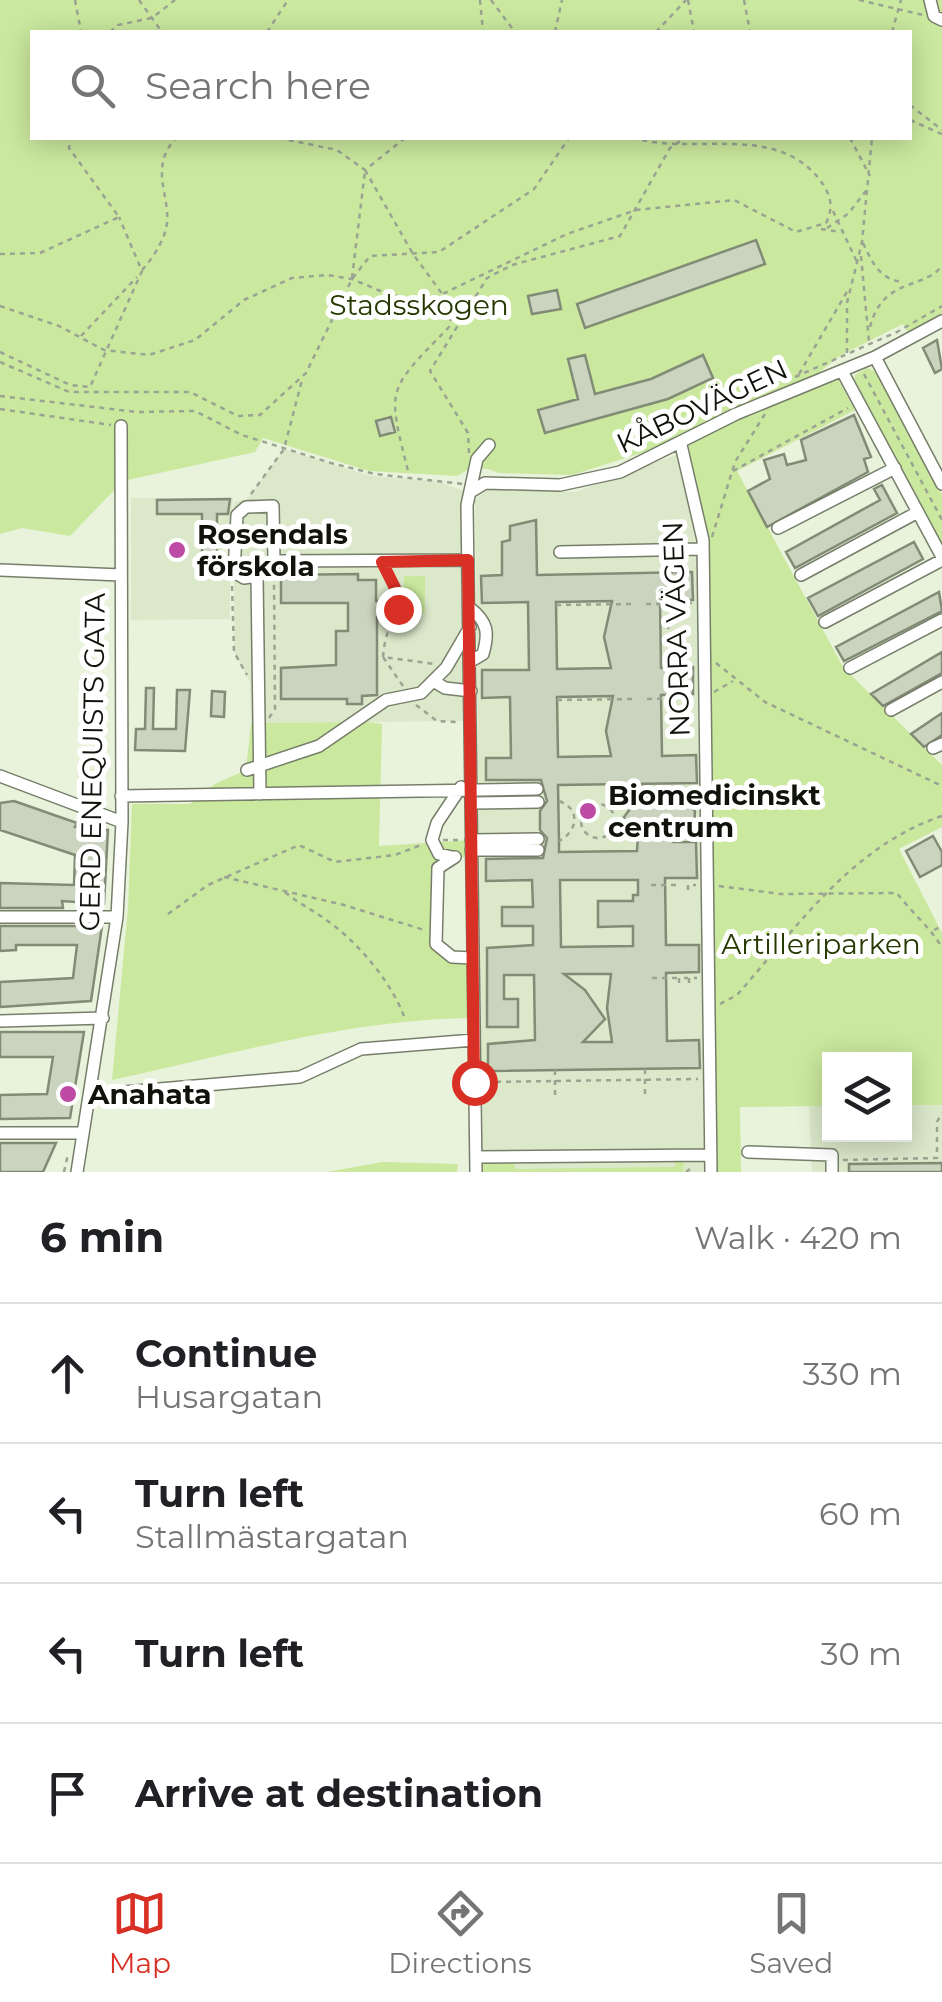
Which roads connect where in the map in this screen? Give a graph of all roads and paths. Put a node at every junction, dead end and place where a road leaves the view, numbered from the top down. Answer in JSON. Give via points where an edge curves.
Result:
{"nodes":[{"id":1,"x":75,"y":0,"type":"edge"},
{"id":2,"x":139,"y":0,"type":"edge"},
{"id":3,"x":175,"y":0,"type":"edge"},
{"id":4,"x":288,"y":0,"type":"edge"},
{"id":5,"x":480,"y":0,"type":"edge"},
{"id":6,"x":491,"y":0,"type":"edge"},
{"id":7,"x":562,"y":0,"type":"edge"},
{"id":8,"x":687,"y":0,"type":"edge"},
{"id":9,"x":744,"y":0,"type":"edge"},
{"id":10,"x":859,"y":0,"type":"edge"},
{"id":11,"x":902,"y":0,"type":"edge"},
{"id":12,"x":930,"y":0,"type":"edge"},
{"id":13,"x":900,"y":11,"type":"junction"},
{"id":14,"x":152,"y":18,"type":"junction"},
{"id":15,"x":938,"y":18,"type":"edge"},
{"id":16,"x":81,"y":30,"type":"edge"},
{"id":17,"x":112,"y":30,"type":"edge"},
{"id":18,"x":161,"y":30,"type":"edge"},
{"id":19,"x":267,"y":30,"type":"edge"},
{"id":20,"x":483,"y":30,"type":"edge"},
{"id":21,"x":513,"y":30,"type":"edge"},
{"id":22,"x":555,"y":30,"type":"edge"},
{"id":23,"x":658,"y":30,"type":"edge"},
{"id":24,"x":694,"y":30,"type":"edge"},
{"id":25,"x":750,"y":30,"type":"edge"},
{"id":26,"x":893,"y":30,"type":"edge"},
{"id":27,"x":912,"y":106,"type":"edge"},
{"id":28,"x":912,"y":121,"type":"edge"},
{"id":29,"x":942,"y":132,"type":"edge"},
{"id":30,"x":70,"y":140,"type":"edge"},
{"id":31,"x":174,"y":140,"type":"edge"},
{"id":32,"x":289,"y":140,"type":"edge"},
{"id":33,"x":402,"y":140,"type":"edge"},
{"id":34,"x":568,"y":140,"type":"edge"},
{"id":35,"x":649,"y":140,"type":"edge"},
{"id":36,"x":683,"y":140,"type":"edge"},
{"id":37,"x":851,"y":140,"type":"edge"},
{"id":38,"x":872,"y":140,"type":"edge"},
{"id":39,"x":680,"y":144,"type":"junction"},
{"id":40,"x":365,"y":170,"type":"junction"},
{"id":41,"x":871,"y":181,"type":"junction"},
{"id":42,"x":636,"y":210,"type":"junction"},
{"id":43,"x":832,"y":210,"type":"junction"},
{"id":44,"x":119,"y":217,"type":"junction"},
{"id":45,"x":838,"y":221,"type":"junction"},
{"id":46,"x":827,"y":228,"type":"junction"},
{"id":47,"x":814,"y":230,"type":"junction"},
{"id":48,"x":844,"y":234,"type":"junction"},
{"id":49,"x":862,"y":242,"type":"junction"},
{"id":50,"x":861,"y":250,"type":"junction"},
{"id":51,"x":0,"y":254,"type":"edge"},
{"id":52,"x":413,"y":254,"type":"junction"},
{"id":53,"x":858,"y":262,"type":"junction"},
{"id":54,"x":942,"y":266,"type":"edge"},
{"id":55,"x":142,"y":271,"type":"junction"},
{"id":56,"x":492,"y":271,"type":"junction"},
{"id":57,"x":488,"y":278,"type":"junction"},
{"id":58,"x":352,"y":279,"type":"junction"},
{"id":59,"x":906,"y":282,"type":"junction"},
{"id":60,"x":851,"y":286,"type":"junction"},
{"id":61,"x":444,"y":295,"type":"junction"},
{"id":62,"x":0,"y":306,"type":"edge"},
{"id":63,"x":942,"y":306,"type":"edge"},
{"id":64,"x":465,"y":311,"type":"junction"},
{"id":65,"x":452,"y":318,"type":"junction"},
{"id":66,"x":942,"y":321,"type":"edge"},
{"id":67,"x":868,"y":334,"type":"junction"},
{"id":68,"x":80,"y":337,"type":"junction"},
{"id":69,"x":869,"y":345,"type":"junction"},
{"id":70,"x":104,"y":350,"type":"junction"},
{"id":71,"x":0,"y":352,"type":"edge"},
{"id":72,"x":847,"y":355,"type":"junction"},
{"id":73,"x":876,"y":357,"type":"junction"},
{"id":74,"x":0,"y":362,"type":"edge"},
{"id":75,"x":859,"y":364,"type":"junction"},
{"id":76,"x":842,"y":371,"type":"junction"},
{"id":77,"x":799,"y":375,"type":"junction"},
{"id":78,"x":302,"y":379,"type":"junction"},
{"id":79,"x":791,"y":384,"type":"junction"},
{"id":80,"x":0,"y":396,"type":"edge"},
{"id":81,"x":772,"y":399,"type":"junction"},
{"id":82,"x":854,"y":404,"type":"dead end"},
{"id":83,"x":0,"y":409,"type":"edge"},
{"id":84,"x":122,"y":426,"type":"joint"},
{"id":85,"x":489,"y":444,"type":"dead end"},
{"id":86,"x":681,"y":446,"type":"junction"},
{"id":87,"x":284,"y":449,"type":"junction"},
{"id":88,"x":478,"y":459,"type":"junction"},
{"id":89,"x":895,"y":468,"type":"junction"},
{"id":90,"x":732,"y":472,"type":"junction"},
{"id":91,"x":409,"y":477,"type":"junction"},
{"id":92,"x":942,"y":484,"type":"edge"},
{"id":93,"x":471,"y":486,"type":"junction"},
{"id":94,"x":247,"y":499,"type":"dead end"},
{"id":95,"x":918,"y":512,"type":"junction"},
{"id":96,"x":942,"y":520,"type":"edge"},
{"id":97,"x":778,"y":528,"type":"dead end"},
{"id":98,"x":560,"y":552,"type":"dead end"},
{"id":99,"x":703,"y":553,"type":"junction"},
{"id":100,"x":942,"y":558,"type":"edge"},
{"id":101,"x":468,"y":560,"type":"junction"},
{"id":102,"x":274,"y":561,"type":"junction"},
{"id":103,"x":382,"y":562,"type":"junction"},
{"id":104,"x":0,"y":570,"type":"edge"},
{"id":105,"x":232,"y":573,"type":"dead end"},
{"id":106,"x":121,"y":575,"type":"junction"},
{"id":107,"x":801,"y":575,"type":"dead end"},
{"id":108,"x":257,"y":576,"type":"junction"},
{"id":109,"x":704,"y":603,"type":"junction"},
{"id":110,"x":634,"y":604,"type":"dead end"},
{"id":111,"x":646,"y":604,"type":"dead end"},
{"id":112,"x":668,"y":604,"type":"junction"},
{"id":113,"x":556,"y":606,"type":"dead end"},
{"id":114,"x":470,"y":608,"type":"junction"},
{"id":115,"x":942,"y":620,"type":"edge"},
{"id":116,"x":825,"y":622,"type":"dead end"},
{"id":117,"x":470,"y":627,"type":"junction"},
{"id":118,"x":704,"y":655,"type":"junction"},
{"id":119,"x":383,"y":657,"type":"dead end"},
{"id":120,"x":470,"y":661,"type":"junction"},
{"id":121,"x":850,"y":668,"type":"dead end"},
{"id":122,"x":734,"y":680,"type":"junction"},
{"id":123,"x":250,"y":682,"type":"dead end"},
{"id":124,"x":435,"y":682,"type":"junction"},
{"id":125,"x":942,"y":682,"type":"edge"},
{"id":126,"x":470,"y":691,"type":"junction"},
{"id":127,"x":635,"y":698,"type":"dead end"},
{"id":128,"x":647,"y":698,"type":"dead end"},
{"id":129,"x":686,"y":698,"type":"dead end"},
{"id":130,"x":704,"y":698,"type":"junction"},
{"id":131,"x":557,"y":700,"type":"dead end"},
{"id":132,"x":891,"y":710,"type":"dead end"},
{"id":133,"x":259,"y":734,"type":"junction"},
{"id":134,"x":260,"y":766,"type":"junction"},
{"id":135,"x":246,"y":770,"type":"dead end"},
{"id":136,"x":0,"y":776,"type":"edge"},
{"id":137,"x":942,"y":786,"type":"edge"},
{"id":138,"x":260,"y":794,"type":"junction"},
{"id":139,"x":467,"y":794,"type":"junction"},
{"id":140,"x":121,"y":796,"type":"junction"},
{"id":141,"x":538,"y":796,"type":"dead end"},
{"id":142,"x":558,"y":801,"type":"dead end"},
{"id":143,"x":942,"y":816,"type":"edge"},
{"id":144,"x":575,"y":821,"type":"junction"},
{"id":145,"x":122,"y":822,"type":"junction"},
{"id":146,"x":581,"y":822,"type":"junction"},
{"id":147,"x":432,"y":840,"type":"junction"},
{"id":148,"x":559,"y":841,"type":"dead end"},
{"id":149,"x":538,"y":844,"type":"dead end"},
{"id":150,"x":471,"y":849,"type":"junction"},
{"id":151,"x":454,"y":857,"type":"junction"},
{"id":152,"x":224,"y":877,"type":"junction"},
{"id":153,"x":707,"y":885,"type":"junction"},
{"id":154,"x":651,"y":886,"type":"dead end"},
{"id":155,"x":283,"y":890,"type":"junction"},
{"id":156,"x":828,"y":891,"type":"junction"},
{"id":157,"x":168,"y":914,"type":"dead end"},
{"id":158,"x":0,"y":917,"type":"edge"},
{"id":159,"x":118,"y":917,"type":"junction"},
{"id":160,"x":942,"y":926,"type":"edge"},
{"id":161,"x":435,"y":931,"type":"junction"},
{"id":162,"x":933,"y":931,"type":"junction"},
{"id":163,"x":942,"y":948,"type":"edge"},
{"id":164,"x":472,"y":958,"type":"junction"},
{"id":165,"x":652,"y":978,"type":"dead end"},
{"id":166,"x":689,"y":978,"type":"dead end"},
{"id":167,"x":709,"y":1008,"type":"junction"},
{"id":168,"x":102,"y":1018,"type":"junction"},
{"id":169,"x":405,"y":1019,"type":"dead end"},
{"id":170,"x":0,"y":1021,"type":"edge"},
{"id":171,"x":474,"y":1040,"type":"junction"},
{"id":172,"x":645,"y":1069,"type":"dead end"},
{"id":173,"x":555,"y":1070,"type":"dead end"},
{"id":174,"x":710,"y":1079,"type":"junction"},
{"id":175,"x":645,"y":1080,"type":"junction"},
{"id":176,"x":555,"y":1081,"type":"junction"},
{"id":177,"x":474,"y":1082,"type":"junction"},
{"id":178,"x":112,"y":1094,"type":"dead end"},
{"id":179,"x":646,"y":1094,"type":"dead end"},
{"id":180,"x":555,"y":1096,"type":"dead end"},
{"id":181,"x":942,"y":1113,"type":"edge"},
{"id":182,"x":0,"y":1133,"type":"edge"},
{"id":183,"x":80,"y":1133,"type":"junction"},
{"id":184,"x":748,"y":1152,"type":"dead end"},
{"id":185,"x":711,"y":1155,"type":"junction"},
{"id":186,"x":476,"y":1157,"type":"junction"},
{"id":187,"x":832,"y":1166,"type":"edge"},
{"id":188,"x":75,"y":1172,"type":"edge"},
{"id":189,"x":476,"y":1172,"type":"edge"},
{"id":190,"x":712,"y":1172,"type":"edge"}],
"edges":[{"from":1,"to":16,"type":"path"},
{"from":2,"to":14,"type":"path"},
{"from":3,"to":14,"type":"path"},
{"from":4,"to":19,"type":"path"},
{"from":5,"to":20,"type":"path"},
{"from":6,"to":21,"type":"path"},
{"from":7,"to":22,"type":"path"},
{"from":8,"to":23,"type":"path"},
{"from":8,"to":24,"type":"path"},
{"from":9,"to":25,"type":"path"},
{"from":10,"to":13,"type":"path"},
{"from":11,"to":13,"type":"path"},
{"from":12,"to":15,"type":"street"},
{"from":13,"to":15,"type":"path"},
{"from":13,"to":26,"type":"path"},
{"from":14,"to":17,"type":"path"},
{"from":14,"to":18,"type":"path"},
{"from":27,"to":29,"type":"path"},
{"from":28,"to":29,"type":"path"},
{"from":30,"to":44,"type":"path"},
{"from":31,"to":55,"type":"path","via":[[160,182],[167,226]]},
{"from":32,"to":40,"type":"path","via":[[337,150]]},
{"from":33,"to":40,"type":"path"},
{"from":34,"to":52,"type":"path","via":[[547,175],[517,203],[439,252]]},
{"from":35,"to":39,"type":"path"},
{"from":36,"to":39,"type":"path"},
{"from":37,"to":41,"type":"path"},
{"from":38,"to":41,"type":"path"},
{"from":39,"to":42,"type":"path","via":[[670,148]]},
{"from":39,"to":43,"type":"path","via":[[728,143],[790,156],[813,171]]},
{"from":40,"to":52,"type":"path"},
{"from":40,"to":58,"type":"path"},
{"from":41,"to":45,"type":"path"},
{"from":41,"to":49,"type":"path"},
{"from":42,"to":47,"type":"path","via":[[722,198],[786,230]]},
{"from":42,"to":56,"type":"path"},
{"from":42,"to":57,"type":"path","via":[[620,236],[512,265]]},
{"from":43,"to":45,"type":"path"},
{"from":43,"to":47,"type":"path"},
{"from":44,"to":51,"type":"path","via":[[40,253]]},
{"from":44,"to":55,"type":"path"},
{"from":45,"to":46,"type":"path"},
{"from":45,"to":48,"type":"path"},
{"from":46,"to":47,"type":"path"},
{"from":46,"to":48,"type":"path"},
{"from":48,"to":53,"type":"path"},
{"from":49,"to":50,"type":"path"},
{"from":49,"to":59,"type":"path","via":[[876,270]]},
{"from":50,"to":53,"type":"path"},
{"from":50,"to":67,"type":"path"},
{"from":52,"to":58,"type":"path","via":[[370,256]]},
{"from":52,"to":61,"type":"path"},
{"from":53,"to":60,"type":"path"},
{"from":54,"to":59,"type":"path","via":[[930,277]]},
{"from":55,"to":68,"type":"path"},
{"from":55,"to":70,"type":"path"},
{"from":56,"to":57,"type":"path"},
{"from":56,"to":61,"type":"path"},
{"from":57,"to":64,"type":"path"},
{"from":58,"to":61,"type":"path","via":[[404,299]]},
{"from":58,"to":70,"type":"path","via":[[292,278],[244,300],[184,345],[148,355]]},
{"from":58,"to":78,"type":"path"},
{"from":59,"to":67,"type":"path","via":[[872,318]]},
{"from":60,"to":72,"type":"path"},
{"from":60,"to":77,"type":"path"},
{"from":61,"to":65,"type":"path"},
{"from":62,"to":68,"type":"path"},
{"from":63,"to":69,"type":"path"},
{"from":64,"to":65,"type":"path"},
{"from":64,"to":88,"type":"path","via":[[430,371],[468,434],[467,451]]},
{"from":65,"to":91,"type":"path","via":[[393,396]]},
{"from":66,"to":73,"type":"street","name":"KÅBOVÄGEN"},
{"from":67,"to":69,"type":"path"},
{"from":68,"to":70,"type":"path"},
{"from":69,"to":72,"type":"path"},
{"from":69,"to":73,"type":"path"},
{"from":70,"to":71,"type":"path","via":[[90,387],[70,385]]},
{"from":72,"to":77,"type":"path"},
{"from":73,"to":75,"type":"street","name":"KÅBOVÄGEN"},
{"from":73,"to":92,"type":"street"},
{"from":74,"to":78,"type":"path","via":[[69,392],[190,392],[238,416],[260,415]]},
{"from":75,"to":76,"type":"street","name":"KÅBOVÄGEN"},
{"from":75,"to":96,"type":"path"},
{"from":76,"to":79,"type":"street","name":"KÅBOVÄGEN"},
{"from":76,"to":89,"type":"street"},
{"from":77,"to":79,"type":"path"},
{"from":77,"to":79,"type":"path"},
{"from":78,"to":87,"type":"path"},
{"from":79,"to":81,"type":"street","name":"KÅBOVÄGEN"},
{"from":80,"to":87,"type":"path","via":[[138,412],[196,411]]},
{"from":81,"to":86,"type":"street","name":"KÅBOVÄGEN"},
{"from":81,"to":90,"type":"path"},
{"from":82,"to":90,"type":"path"},
{"from":83,"to":84,"type":"path"},
{"from":84,"to":106,"type":"street","name":"GERD ENEQUISTS GATA"},
{"from":85,"to":88,"type":"street"},
{"from":86,"to":93,"type":"street","name":"KÅBOVÄGEN","via":[[595,479]]},
{"from":86,"to":99,"type":"street","name":"NORRA VÄGEN"},
{"from":87,"to":91,"type":"path"},
{"from":87,"to":94,"type":"path"},
{"from":88,"to":93,"type":"street"},
{"from":89,"to":95,"type":"street"},
{"from":89,"to":97,"type":"street"},
{"from":90,"to":99,"type":"path"},
{"from":91,"to":93,"type":"path"},
{"from":93,"to":101,"type":"street"},
{"from":95,"to":100,"type":"street"},
{"from":95,"to":107,"type":"street"},
{"from":98,"to":99,"type":"street"},
{"from":99,"to":109,"type":"street","name":"NORRA VÄGEN"},
{"from":100,"to":116,"type":"street"},
{"from":101,"to":103,"type":"street"},
{"from":101,"to":114,"type":"street"},
{"from":102,"to":103,"type":"street"},
{"from":102,"to":108,"type":"street"},
{"from":102,"to":108,"type":"street","via":[[273,506],[246,506],[237,515],[234,572]]},
{"from":102,"to":133,"type":"path","via":[[275,709]]},
{"from":103,"to":119,"type":"path","via":[[399,599]]},
{"from":104,"to":106,"type":"street"},
{"from":105,"to":123,"type":"path","via":[[234,652]]},
{"from":106,"to":140,"type":"street","name":"GERD ENEQUISTS GATA"},
{"from":108,"to":133,"type":"street"},
{"from":109,"to":112,"type":"path"},
{"from":109,"to":118,"type":"street","name":"NORRA VÄGEN"},
{"from":110,"to":113,"type":"path"},
{"from":111,"to":112,"type":"path"},
{"from":112,"to":118,"type":"path","via":[[668,630]]},
{"from":114,"to":117,"type":"street"},
{"from":114,"to":120,"type":"street","via":[[488,631],[482,654]]},
{"from":115,"to":121,"type":"street"},
{"from":117,"to":120,"type":"street"},
{"from":117,"to":124,"type":"street"},
{"from":118,"to":122,"type":"path"},
{"from":118,"to":130,"type":"street","name":"NORRA VÄGEN"},
{"from":120,"to":126,"type":"street"},
{"from":122,"to":130,"type":"path"},
{"from":122,"to":137,"type":"path","via":[[766,702]]},
{"from":124,"to":126,"type":"street"},
{"from":124,"to":134,"type":"street","via":[[386,700],[319,746]]},
{"from":125,"to":132,"type":"street"},
{"from":126,"to":139,"type":"street"},
{"from":127,"to":131,"type":"path"},
{"from":128,"to":129,"type":"path"},
{"from":130,"to":153,"type":"street","name":"NORRA VÄGEN"},
{"from":133,"to":134,"type":"street"},
{"from":134,"to":135,"type":"street"},
{"from":134,"to":138,"type":"street"},
{"from":136,"to":145,"type":"street"},
{"from":138,"to":139,"type":"street"},
{"from":138,"to":140,"type":"street"},
{"from":139,"to":141,"type":"street"},
{"from":139,"to":147,"type":"street","via":[[437,822]]},
{"from":139,"to":150,"type":"street"},
{"from":140,"to":145,"type":"street","name":"GERD ENEQUISTS GATA"},
{"from":142,"to":144,"type":"path"},
{"from":143,"to":156,"type":"path","via":[[884,842]]},
{"from":144,"to":146,"type":"path"},
{"from":144,"to":148,"type":"path"},
{"from":145,"to":159,"type":"street","name":"GERD ENEQUISTS GATA"},
{"from":146,"to":146,"type":"path","via":[[589,836],[599,838],[610,833],[615,819],[608,807],[593,805]]},
{"from":147,"to":150,"type":"path"},
{"from":147,"to":151,"type":"street","via":[[438,854]]},
{"from":147,"to":152,"type":"path","via":[[395,855],[335,862],[299,844]]},
{"from":149,"to":150,"type":"street"},
{"from":150,"to":151,"type":"street"},
{"from":150,"to":164,"type":"street"},
{"from":151,"to":161,"type":"street","via":[[438,868]]},
{"from":152,"to":155,"type":"path"},
{"from":152,"to":157,"type":"path"},
{"from":153,"to":154,"type":"path"},
{"from":153,"to":156,"type":"path","via":[[781,894]]},
{"from":153,"to":167,"type":"street","name":"NORRA VÄGEN"},
{"from":155,"to":161,"type":"path"},
{"from":155,"to":169,"type":"path","via":[[325,919],[368,962]]},
{"from":156,"to":162,"type":"path","via":[[897,892],[915,920]]},
{"from":156,"to":167,"type":"path","via":[[737,995]]},
{"from":158,"to":159,"type":"street"},
{"from":159,"to":168,"type":"street","name":"GERD ENEQUISTS GATA"},
{"from":160,"to":162,"type":"path"},
{"from":161,"to":164,"type":"street","via":[[443,954]]},
{"from":162,"to":163,"type":"path"},
{"from":164,"to":171,"type":"street"},
{"from":165,"to":166,"type":"path"},
{"from":167,"to":174,"type":"street","name":"NORRA VÄGEN"},
{"from":168,"to":170,"type":"street"},
{"from":168,"to":183,"type":"street","name":"GERD ENEQUISTS GATA"},
{"from":171,"to":177,"type":"street"},
{"from":171,"to":178,"type":"street","via":[[362,1049],[300,1077]]},
{"from":172,"to":175,"type":"path"},
{"from":173,"to":176,"type":"path"},
{"from":174,"to":175,"type":"path"},
{"from":174,"to":185,"type":"street","name":"NORRA VÄGEN"},
{"from":175,"to":176,"type":"path"},
{"from":175,"to":179,"type":"path"},
{"from":176,"to":177,"type":"path"},
{"from":176,"to":180,"type":"path"},
{"from":177,"to":186,"type":"street"},
{"from":181,"to":187,"type":"path","via":[[937,1158]]},
{"from":182,"to":183,"type":"street"},
{"from":183,"to":188,"type":"street","name":"GERD ENEQUISTS GATA"},
{"from":184,"to":187,"type":"street","via":[[806,1150],[832,1155]]},
{"from":185,"to":186,"type":"street"},
{"from":185,"to":190,"type":"street","name":"NORRA VÄGEN"},
{"from":186,"to":189,"type":"street"}]}
